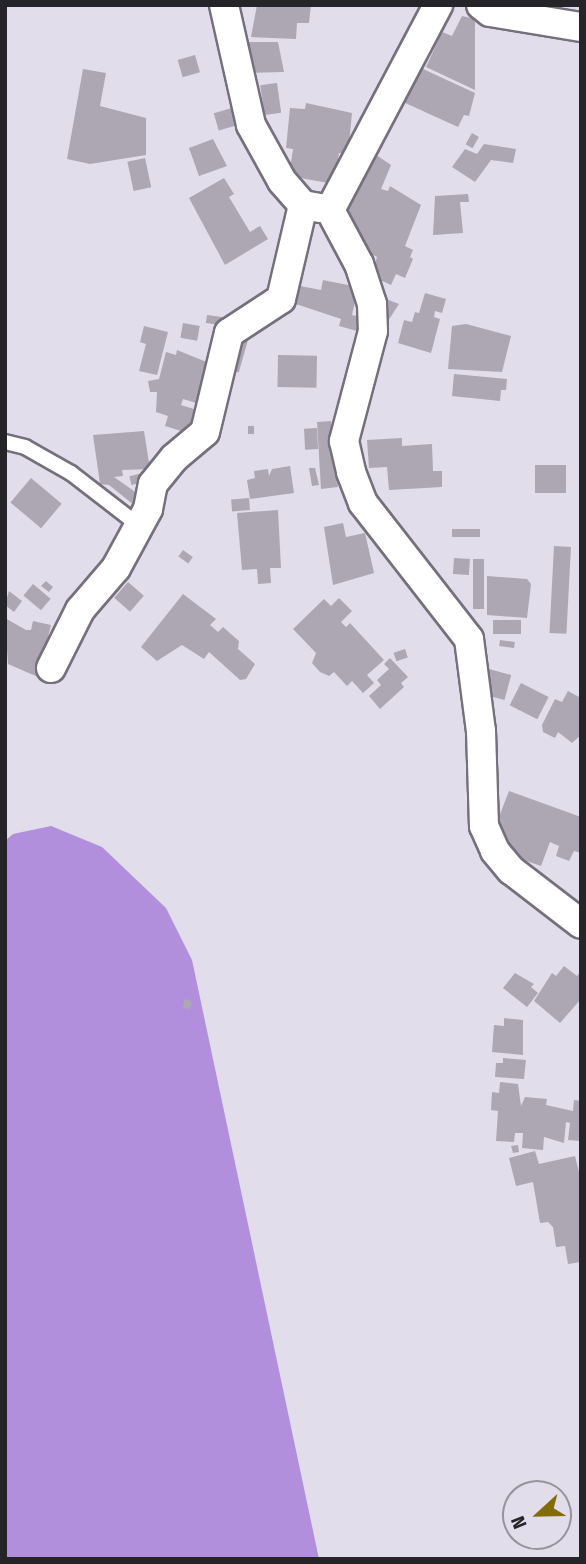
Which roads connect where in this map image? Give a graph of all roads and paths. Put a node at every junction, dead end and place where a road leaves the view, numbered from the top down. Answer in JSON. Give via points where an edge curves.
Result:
{"nodes":[{"id":1,"x":225,"y":5,"type":"edge"},
{"id":2,"x":438,"y":5,"type":"edge"},
{"id":3,"x":481,"y":5,"type":"edge"},
{"id":4,"x":581,"y":27,"type":"edge"},
{"id":5,"x":316,"y":208,"type":"junction"},
{"id":6,"x":5,"y":442,"type":"edge"},
{"id":7,"x":137,"y":524,"type":"junction"},
{"id":8,"x":51,"y":668,"type":"dead end"},
{"id":9,"x":581,"y":924,"type":"edge"}],
"edges":[{"from":1,"to":5,"type":"street","via":[[251,125],[282,181]]},
{"from":2,"to":5,"type":"street"},
{"from":3,"to":4,"type":"street","via":[[490,12]]},
{"from":5,"to":7,"type":"street","via":[[281,299],[229,333],[205,432],[174,458],[153,484],[148,509]]},
{"from":5,"to":9,"type":"street","via":[[359,264],[372,304],[373,331],[344,441],[351,472],[363,503],[469,639],[481,731],[484,826],[495,851],[511,870]]},
{"from":6,"to":7,"type":"lane","via":[[25,447],[71,473]]},
{"from":7,"to":8,"type":"street","via":[[116,568],[80,610]]}]}
